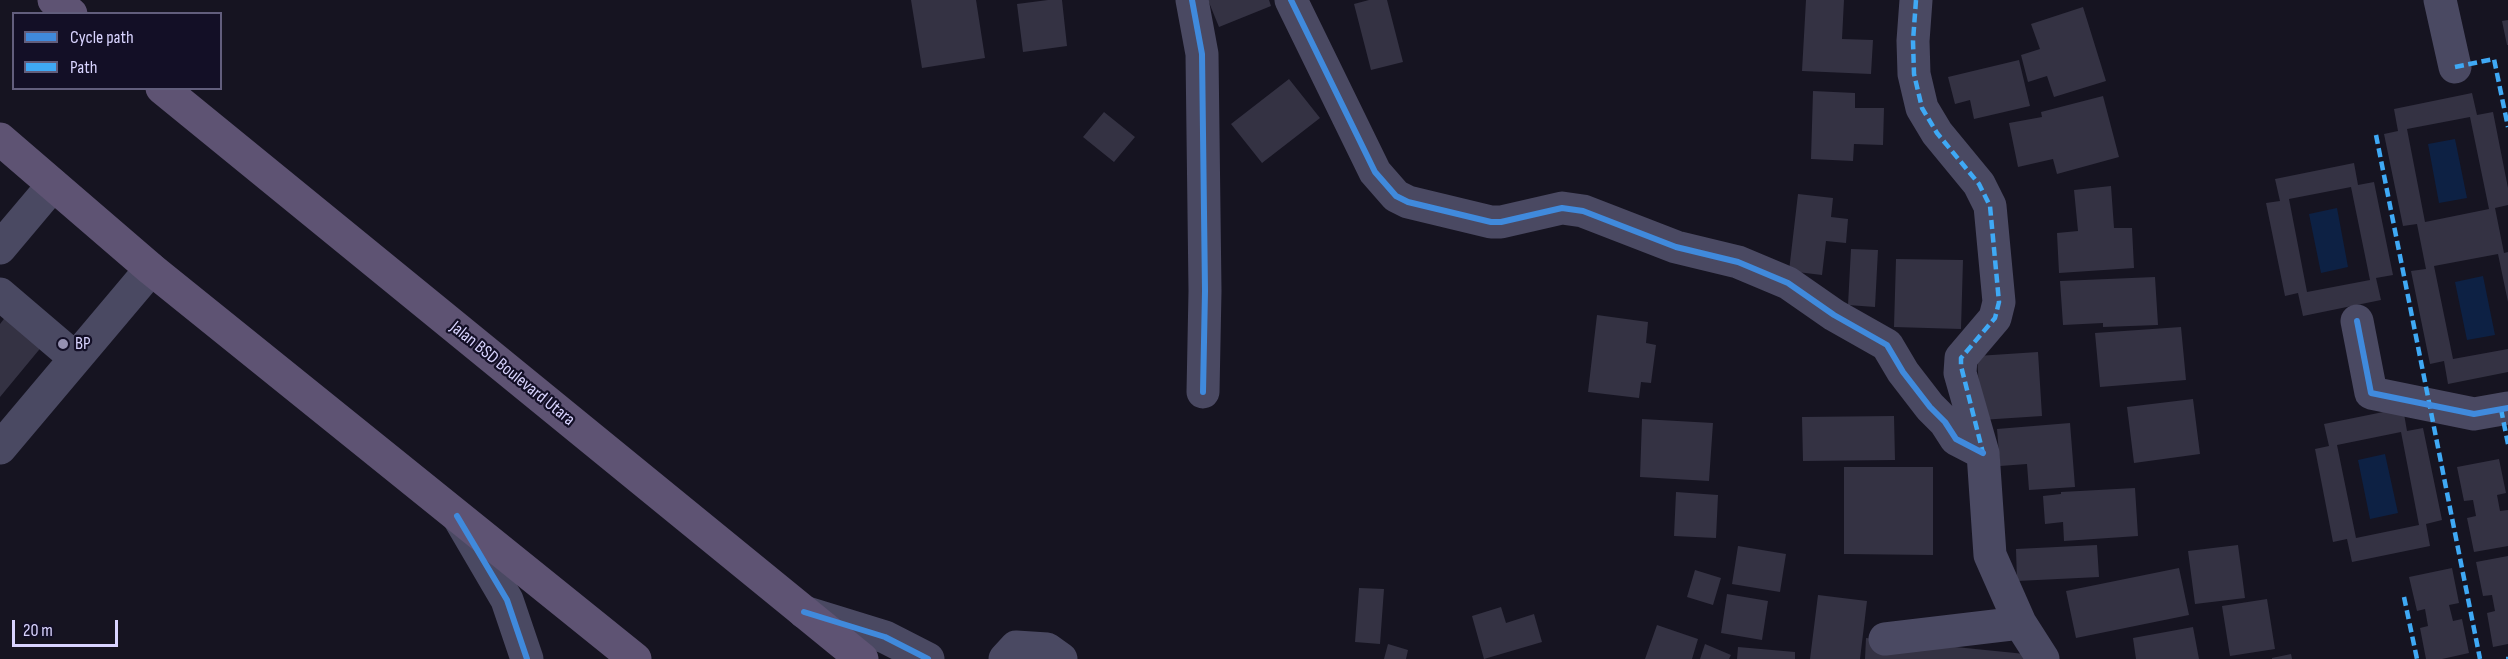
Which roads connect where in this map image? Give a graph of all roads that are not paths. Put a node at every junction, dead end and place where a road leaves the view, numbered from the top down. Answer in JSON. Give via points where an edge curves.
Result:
{"nodes":[{"id":1,"x":54,"y":0,"type":"edge"},
{"id":2,"x":1192,"y":0,"type":"edge"},
{"id":3,"x":1291,"y":0,"type":"edge"},
{"id":4,"x":1916,"y":0,"type":"edge"},
{"id":5,"x":2440,"y":0,"type":"edge"},
{"id":6,"x":68,"y":12,"type":"edge"},
{"id":7,"x":2455,"y":67,"type":"dead end"},
{"id":8,"x":164,"y":90,"type":"edge"},
{"id":9,"x":0,"y":139,"type":"edge"},
{"id":10,"x":53,"y":185,"type":"junction"},
{"id":11,"x":0,"y":248,"type":"edge"},
{"id":12,"x":151,"y":269,"type":"junction"},
{"id":13,"x":0,"y":294,"type":"edge"},
{"id":14,"x":2357,"y":321,"type":"dead end"},
{"id":15,"x":75,"y":358,"type":"junction"},
{"id":16,"x":1203,"y":392,"type":"dead end"},
{"id":17,"x":2508,"y":408,"type":"edge"},
{"id":18,"x":0,"y":448,"type":"edge"},
{"id":19,"x":1983,"y":453,"type":"junction"},
{"id":20,"x":457,"y":516,"type":"junction"},
{"id":21,"x":804,"y":612,"type":"junction"},
{"id":22,"x":2020,"y":623,"type":"junction"},
{"id":23,"x":1885,"y":639,"type":"dead end"},
{"id":24,"x":527,"y":659,"type":"edge"},
{"id":25,"x":635,"y":659,"type":"edge"},
{"id":26,"x":862,"y":659,"type":"edge"},
{"id":27,"x":928,"y":659,"type":"edge"},
{"id":28,"x":1005,"y":659,"type":"edge"},
{"id":29,"x":1061,"y":659,"type":"edge"},
{"id":30,"x":2043,"y":659,"type":"edge"}],
"edges":[{"from":1,"to":6,"type":"main road"},
{"from":2,"to":16,"type":"street","via":[[1202,54]]},
{"from":3,"to":19,"type":"street","via":[[1375,172],[1396,196],[1491,222],[1551,209],[1582,211],[1676,247],[1738,262],[1788,283],[1887,345],[1956,440]]},
{"from":4,"to":19,"type":"street","via":[[1914,74],[1922,108],[1979,184],[1990,206],[1999,302],[1995,318],[1962,358],[1960,366]]},
{"from":5,"to":7,"type":"street"},
{"from":8,"to":21,"type":"main road","name":"Jalan BSD Boulevard Utara"},
{"from":9,"to":10,"type":"main road"},
{"from":10,"to":11,"type":"street"},
{"from":10,"to":12,"type":"main road"},
{"from":12,"to":15,"type":"street"},
{"from":12,"to":20,"type":"main road"},
{"from":13,"to":15,"type":"street"},
{"from":14,"to":17,"type":"street","via":[[2371,393],[2474,414]]},
{"from":15,"to":18,"type":"street"},
{"from":19,"to":22,"type":"street","via":[[1990,555]]},
{"from":20,"to":24,"type":"street","via":[[507,600]]},
{"from":20,"to":25,"type":"main road"},
{"from":21,"to":26,"type":"main road","name":"Jalan BSD Boulevard Utara"},
{"from":21,"to":27,"type":"street","via":[[885,637]]},
{"from":22,"to":23,"type":"street"},
{"from":22,"to":30,"type":"street"},
{"from":28,"to":29,"type":"street","via":[[1016,647],[1047,649]]}]}
